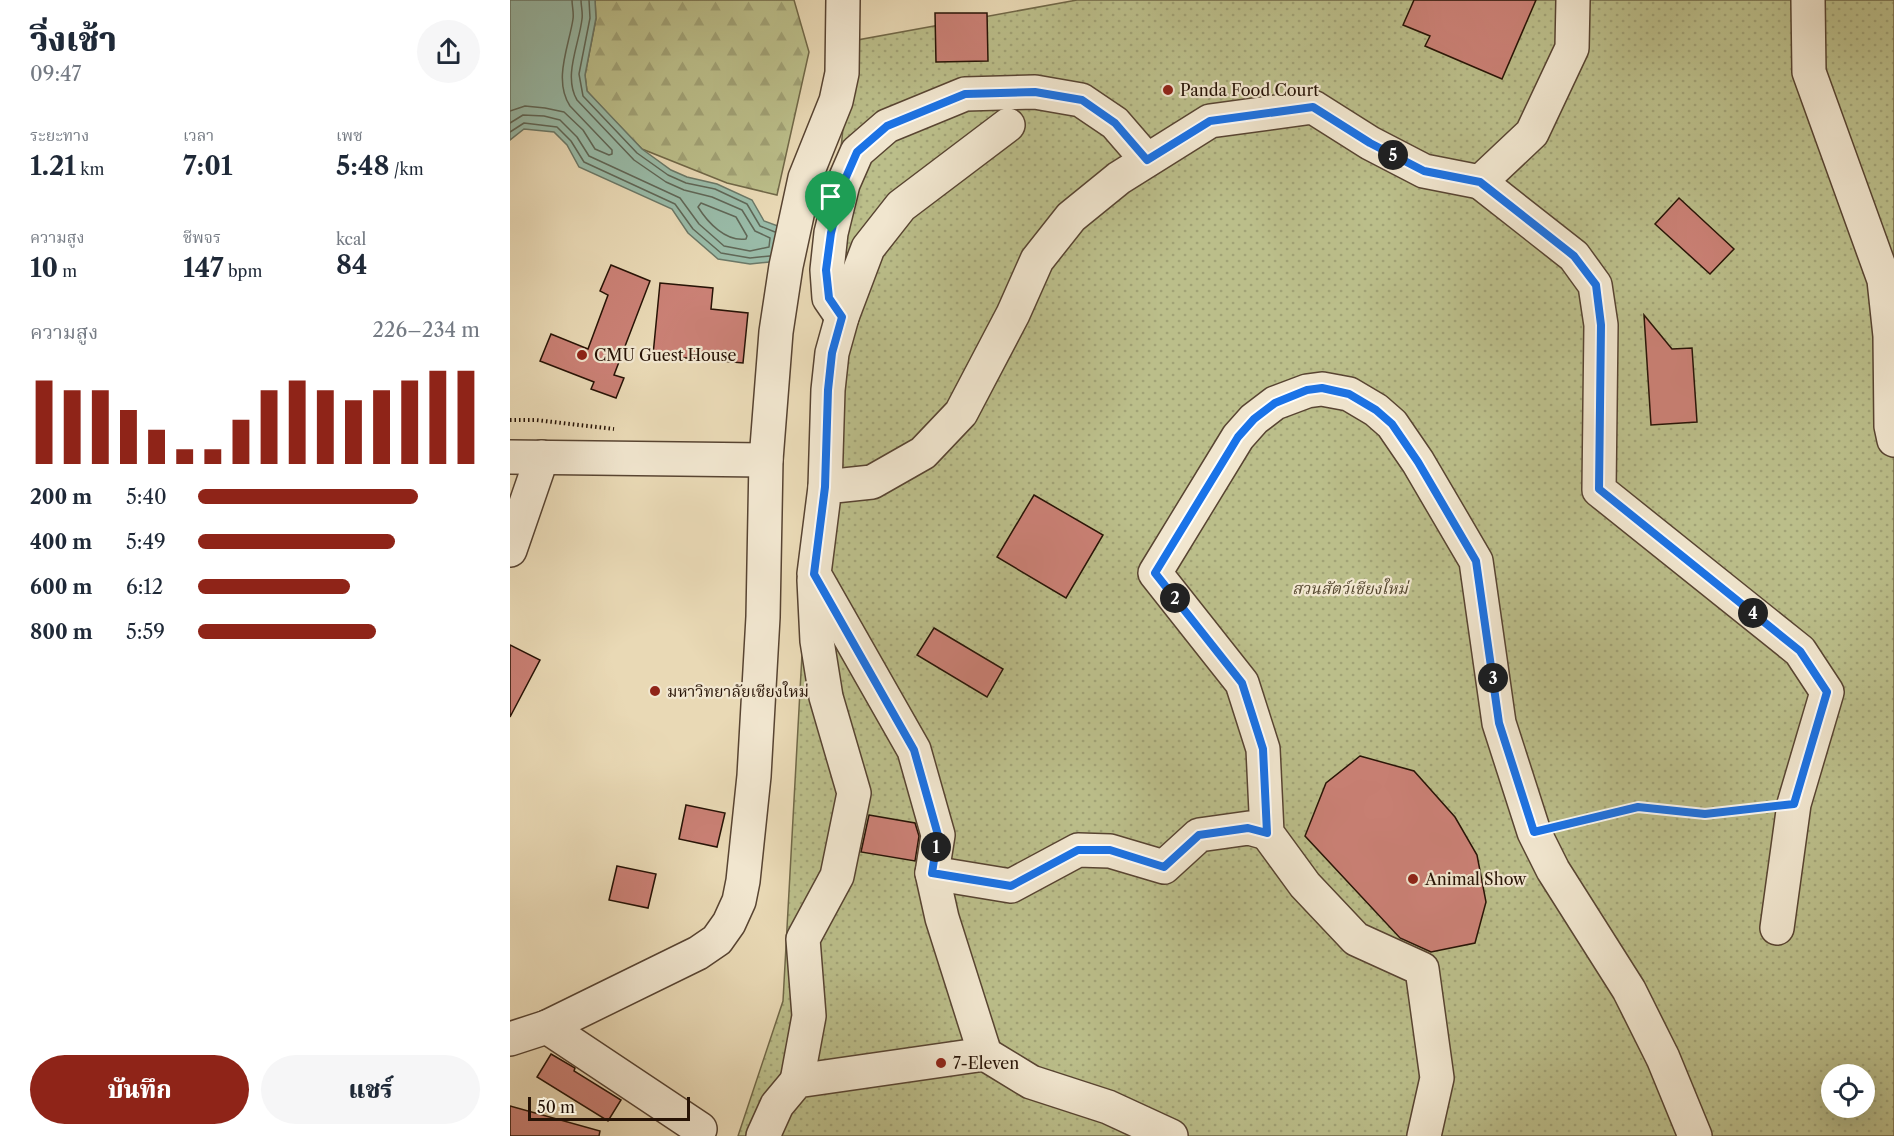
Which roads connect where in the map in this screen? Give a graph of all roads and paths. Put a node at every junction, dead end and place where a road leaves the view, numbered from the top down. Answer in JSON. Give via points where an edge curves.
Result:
{"nodes":[{"id":1,"x":843,"y":0,"type":"edge"},
{"id":2,"x":1573,"y":0,"type":"edge"},
{"id":3,"x":1808,"y":0,"type":"edge"},
{"id":4,"x":1008,"y":125,"type":"dead end"},
{"id":5,"x":1147,"y":160,"type":"junction"},
{"id":6,"x":1480,"y":182,"type":"junction"},
{"id":7,"x":842,"y":317,"type":"junction"},
{"id":8,"x":1894,"y":440,"type":"edge"},
{"id":9,"x":526,"y":457,"type":"edge"},
{"id":10,"x":766,"y":460,"type":"junction"},
{"id":11,"x":825,"y":487,"type":"junction"},
{"id":12,"x":510,"y":550,"type":"edge"},
{"id":13,"x":814,"y":574,"type":"junction"},
{"id":14,"x":1794,"y":804,"type":"junction"},
{"id":15,"x":1534,"y":832,"type":"junction"},
{"id":16,"x":1267,"y":833,"type":"junction"},
{"id":17,"x":932,"y":873,"type":"junction"},
{"id":18,"x":1777,"y":928,"type":"dead end"},
{"id":19,"x":547,"y":1027,"type":"junction"},
{"id":20,"x":510,"y":1039,"type":"edge"},
{"id":21,"x":985,"y":1054,"type":"junction"},
{"id":22,"x":797,"y":1081,"type":"junction"},
{"id":23,"x":700,"y":1129,"type":"dead end"},
{"id":24,"x":764,"y":1136,"type":"edge"},
{"id":25,"x":1171,"y":1136,"type":"edge"},
{"id":26,"x":1424,"y":1136,"type":"edge"},
{"id":27,"x":1695,"y":1136,"type":"edge"}],
"edges":[{"from":1,"to":10,"type":"street","via":[[842,74],[836,101],[805,178],[786,266],[776,332]]},
{"from":2,"to":6,"type":"street","via":[[1572,48],[1532,133]]},
{"from":3,"to":8,"type":"street","via":[[1809,72],[1884,280]]},
{"from":4,"to":7,"type":"street","via":[[901,206],[868,248]]},
{"from":5,"to":6,"type":"street","via":[[1210,121],[1313,107],[1424,171]]},
{"from":5,"to":7,"type":"street","via":[[1115,123],[1082,100],[1035,92],[965,94],[887,126],[857,152],[843,184],[831,233],[826,270],[829,298]]},
{"from":5,"to":11,"type":"street","via":[[1119,177],[1071,217],[1037,260],[961,413],[923,453],[872,482]]},
{"from":6,"to":14,"type":"street","via":[[1574,256],[1596,285],[1601,325],[1599,489],[1800,651],[1827,692]]},
{"from":7,"to":11,"type":"street","via":[[832,353],[828,390]]},
{"from":9,"to":10,"type":"street"},
{"from":9,"to":12,"type":"street"},
{"from":10,"to":19,"type":"street","via":[[754,776],[739,902],[717,940],[698,953]]},
{"from":11,"to":13,"type":"street"},
{"from":13,"to":17,"type":"street","via":[[914,750],[938,835]]},
{"from":13,"to":22,"type":"street","via":[[817,641],[826,697],[854,793],[837,876],[803,939],[809,1016]]},
{"from":14,"to":15,"type":"path","via":[[1705,814],[1638,807]]},
{"from":14,"to":18,"type":"street"},
{"from":15,"to":16,"type":"street","via":[[1499,723],[1476,561],[1392,424],[1349,394],[1322,388],[1275,403],[1254,419],[1238,437],[1155,573],[1242,683],[1263,749]]},
{"from":15,"to":27,"type":"street","via":[[1553,870],[1629,990]]},
{"from":16,"to":17,"type":"street","via":[[1248,828],[1199,835],[1164,867],[1110,850],[1078,850],[1011,886]]},
{"from":16,"to":26,"type":"street","via":[[1305,885],[1356,939],[1422,969],[1437,1078]]},
{"from":17,"to":21,"type":"street","via":[[942,918]]},
{"from":19,"to":20,"type":"street"},
{"from":19,"to":23,"type":"street"},
{"from":21,"to":22,"type":"street"},
{"from":21,"to":25,"type":"street","via":[[1031,1082],[1108,1107]]},
{"from":22,"to":24,"type":"street","via":[[777,1105]]}]}
